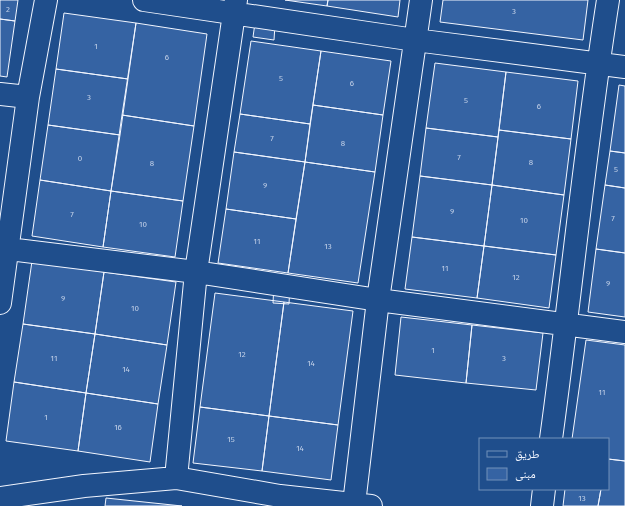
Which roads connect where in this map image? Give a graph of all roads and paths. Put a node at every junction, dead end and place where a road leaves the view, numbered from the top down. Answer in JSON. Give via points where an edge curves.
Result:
{"nodes":[{"id":1,"x":46,"y":0,"type":"edge"},
{"id":2,"x":144,"y":0,"type":"edge"},
{"id":3,"x":421,"y":0,"type":"edge"},
{"id":4,"x":608,"y":0,"type":"edge"},
{"id":5,"x":234,"y":6,"type":"edge"},
{"id":6,"x":415,"y":40,"type":"junction"},
{"id":7,"x":598,"y":63,"type":"junction"},
{"id":8,"x":625,"y":67,"type":"edge"},
{"id":9,"x":0,"y":94,"type":"edge"},
{"id":10,"x":28,"y":97,"type":"junction"},
{"id":11,"x":4,"y":249,"type":"edge"},
{"id":12,"x":196,"y":272,"type":"junction"},
{"id":13,"x":378,"y":300,"type":"junction"},
{"id":14,"x":0,"y":302,"type":"edge"},
{"id":15,"x":567,"y":324,"type":"junction"},
{"id":16,"x":625,"y":332,"type":"edge"},
{"id":17,"x":551,"y":438,"type":"edge"},
{"id":18,"x":176,"y":478,"type":"junction"},
{"id":19,"x":544,"y":490,"type":"edge"},
{"id":20,"x":0,"y":498,"type":"edge"},
{"id":21,"x":280,"y":501,"type":"edge"},
{"id":22,"x":362,"y":505,"type":"edge"},
{"id":23,"x":542,"y":506,"type":"edge"}],
"edges":[{"from":1,"to":10,"type":"street"},
{"from":2,"to":5,"type":"street"},
{"from":3,"to":6,"type":"street"},
{"from":4,"to":7,"type":"street"},
{"from":5,"to":6,"type":"street"},
{"from":5,"to":12,"type":"street"},
{"from":6,"to":7,"type":"street"},
{"from":6,"to":13,"type":"street"},
{"from":7,"to":8,"type":"street"},
{"from":7,"to":15,"type":"street"},
{"from":9,"to":10,"type":"street"},
{"from":10,"to":11,"type":"street"},
{"from":11,"to":12,"type":"street"},
{"from":11,"to":14,"type":"street"},
{"from":12,"to":13,"type":"street"},
{"from":12,"to":18,"type":"street"},
{"from":13,"to":15,"type":"street"},
{"from":13,"to":22,"type":"street"},
{"from":15,"to":16,"type":"street"},
{"from":15,"to":17,"type":"street"},
{"from":18,"to":20,"type":"street","via":[[84,486]]},
{"from":18,"to":21,"type":"street"},
{"from":19,"to":23,"type":"street"},
{"from":21,"to":22,"type":"street"}]}
